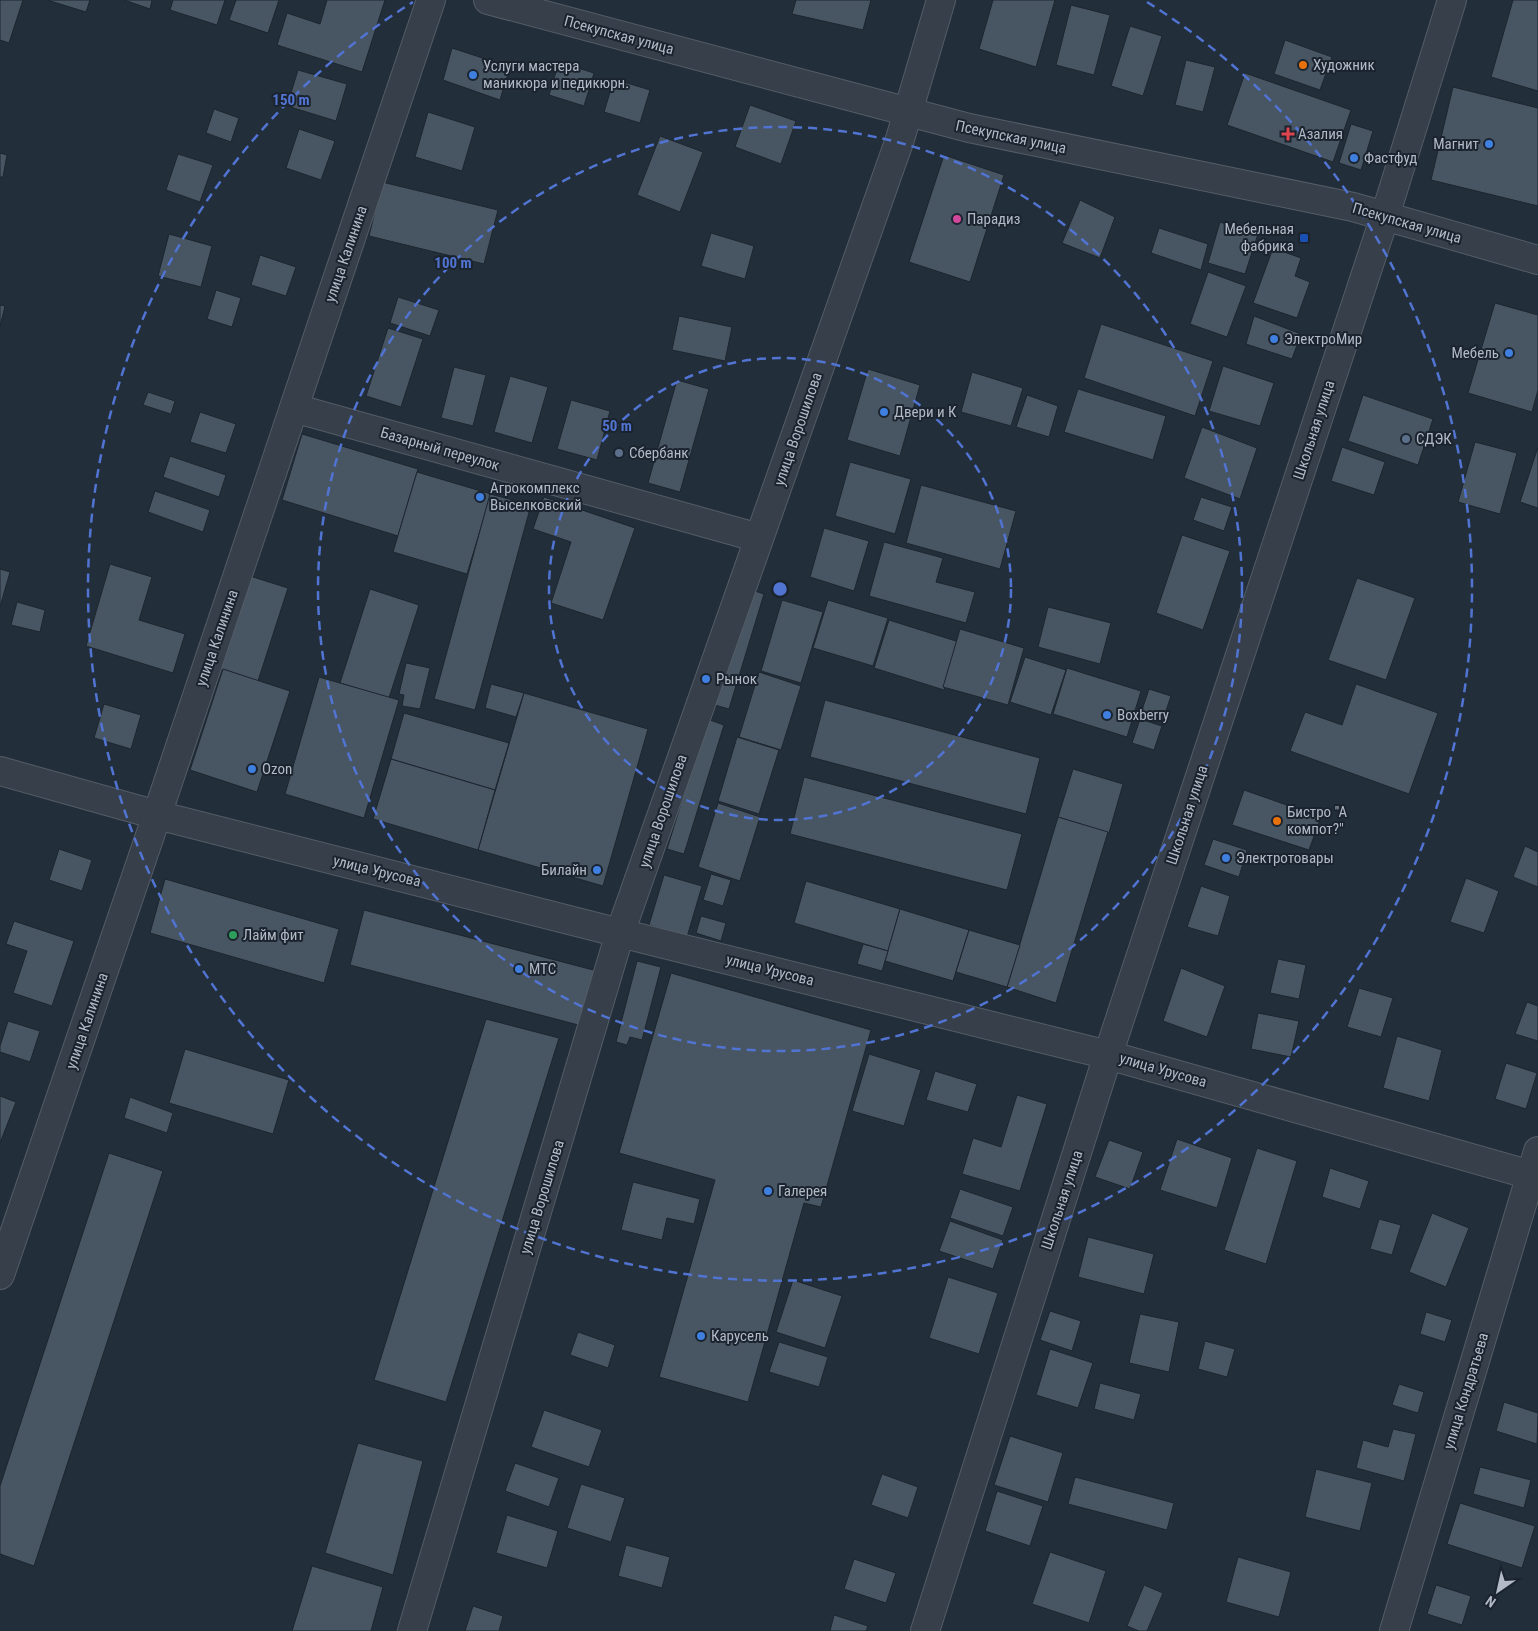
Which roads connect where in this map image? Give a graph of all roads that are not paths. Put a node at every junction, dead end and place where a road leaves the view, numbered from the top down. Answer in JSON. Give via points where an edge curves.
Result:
{"nodes":[{"id":1,"x":431,"y":0,"type":"edge"},
{"id":2,"x":488,"y":0,"type":"edge"},
{"id":3,"x":941,"y":0,"type":"edge"},
{"id":4,"x":1452,"y":0,"type":"edge"},
{"id":5,"x":908,"y":112,"type":"junction"},
{"id":6,"x":1385,"y":216,"type":"junction"},
{"id":7,"x":1538,"y":260,"type":"edge"},
{"id":8,"x":294,"y":408,"type":"junction"},
{"id":9,"x":759,"y":538,"type":"junction"},
{"id":10,"x":0,"y":771,"type":"edge"},
{"id":11,"x":157,"y":815,"type":"junction"},
{"id":12,"x":620,"y":934,"type":"junction"},
{"id":13,"x":1108,"y":1055,"type":"junction"},
{"id":14,"x":1535,"y":1168,"type":"edge"},
{"id":15,"x":0,"y":1275,"type":"edge"},
{"id":16,"x":412,"y":1631,"type":"edge"},
{"id":17,"x":925,"y":1631,"type":"edge"},
{"id":18,"x":1394,"y":1631,"type":"edge"}],
"edges":[{"from":1,"to":8,"type":"street","name":"улица Калинина"},
{"from":2,"to":5,"type":"street","name":"Псекупская улица"},
{"from":3,"to":5,"type":"street","name":"улица Ворошилова"},
{"from":4,"to":6,"type":"street","name":"Школьная улица"},
{"from":5,"to":6,"type":"street","name":"Псекупская улица","via":[[968,128]]},
{"from":5,"to":9,"type":"street","name":"улица Ворошилова"},
{"from":6,"to":7,"type":"street","name":"Псекупская улица"},
{"from":6,"to":13,"type":"street","name":"Школьная улица"},
{"from":8,"to":9,"type":"street","name":"Базарный переулок"},
{"from":8,"to":11,"type":"street","name":"улица Калинина"},
{"from":9,"to":12,"type":"street","name":"улица Ворошилова"},
{"from":10,"to":11,"type":"street","name":"улица Урусова"},
{"from":11,"to":12,"type":"street","name":"улица Урусова"},
{"from":11,"to":15,"type":"street","name":"улица Калинина"},
{"from":12,"to":13,"type":"street","name":"улица Урусова"},
{"from":12,"to":16,"type":"street","name":"улица Ворошилова"},
{"from":13,"to":14,"type":"street","name":"улица Урусова"},
{"from":13,"to":17,"type":"street","name":"Школьная улица"},
{"from":14,"to":18,"type":"street","name":"улица Кондратьева"}]}
